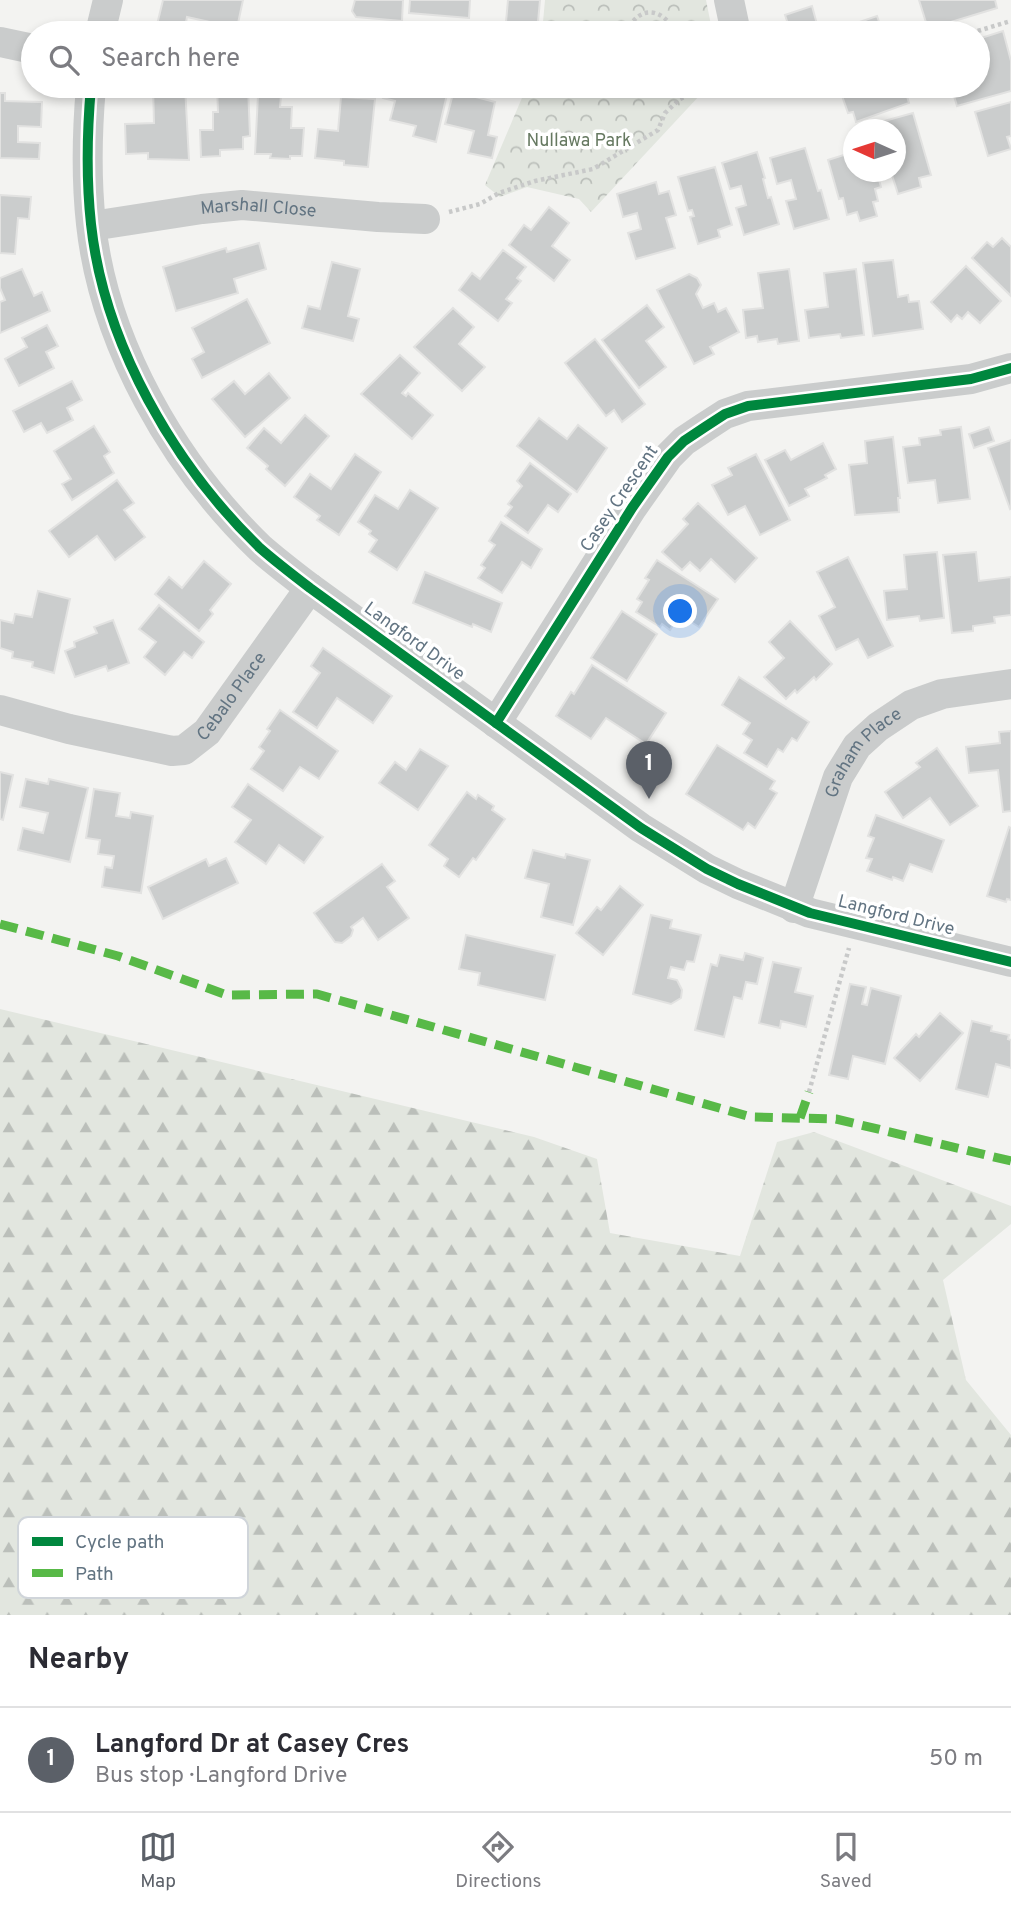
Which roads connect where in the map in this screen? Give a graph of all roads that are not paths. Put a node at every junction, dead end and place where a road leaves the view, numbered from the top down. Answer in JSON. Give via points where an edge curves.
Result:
{"nodes":[{"id":1,"x":108,"y":0,"type":"edge"},
{"id":2,"x":729,"y":0,"type":"edge"},
{"id":3,"x":103,"y":21,"type":"edge"},
{"id":4,"x":733,"y":21,"type":"edge"},
{"id":5,"x":0,"y":42,"type":"edge"},
{"id":6,"x":21,"y":46,"type":"edge"},
{"id":7,"x":90,"y":98,"type":"edge"},
{"id":8,"x":425,"y":219,"type":"road end"},
{"id":9,"x":92,"y":226,"type":"junction"},
{"id":10,"x":1011,"y":368,"type":"edge"},
{"id":11,"x":310,"y":588,"type":"junction"},
{"id":12,"x":1011,"y":684,"type":"edge"},
{"id":13,"x":0,"y":710,"type":"edge"},
{"id":14,"x":496,"y":723,"type":"junction"},
{"id":15,"x":794,"y":908,"type":"junction"},
{"id":16,"x":1011,"y":962,"type":"edge"}],
"edges":[{"from":1,"to":3,"type":"street"},
{"from":2,"to":4,"type":"street"},
{"from":5,"to":6,"type":"street"},
{"from":7,"to":9,"type":"street","name":"Langford Drive","via":[[87,161]]},
{"from":8,"to":9,"type":"street","name":"Marshall Close","via":[[243,205]]},
{"from":9,"to":11,"type":"street","name":"Langford Drive","via":[[118,331],[164,428],[231,517]]},
{"from":10,"to":14,"type":"street","name":"Casey Crescent","via":[[971,379],[748,406],[725,414],[684,440],[632,508]]},
{"from":11,"to":13,"type":"street","name":"Cebalo Place","via":[[207,732],[184,750],[150,748]]},
{"from":11,"to":14,"type":"street","name":"Langford Drive"},
{"from":12,"to":15,"type":"street","name":"Graham Place","via":[[942,694],[911,705],[857,747],[838,777]]},
{"from":14,"to":15,"type":"street","name":"Langford Drive","via":[[680,854]]},
{"from":15,"to":16,"type":"street","name":"Langford Drive"}]}
